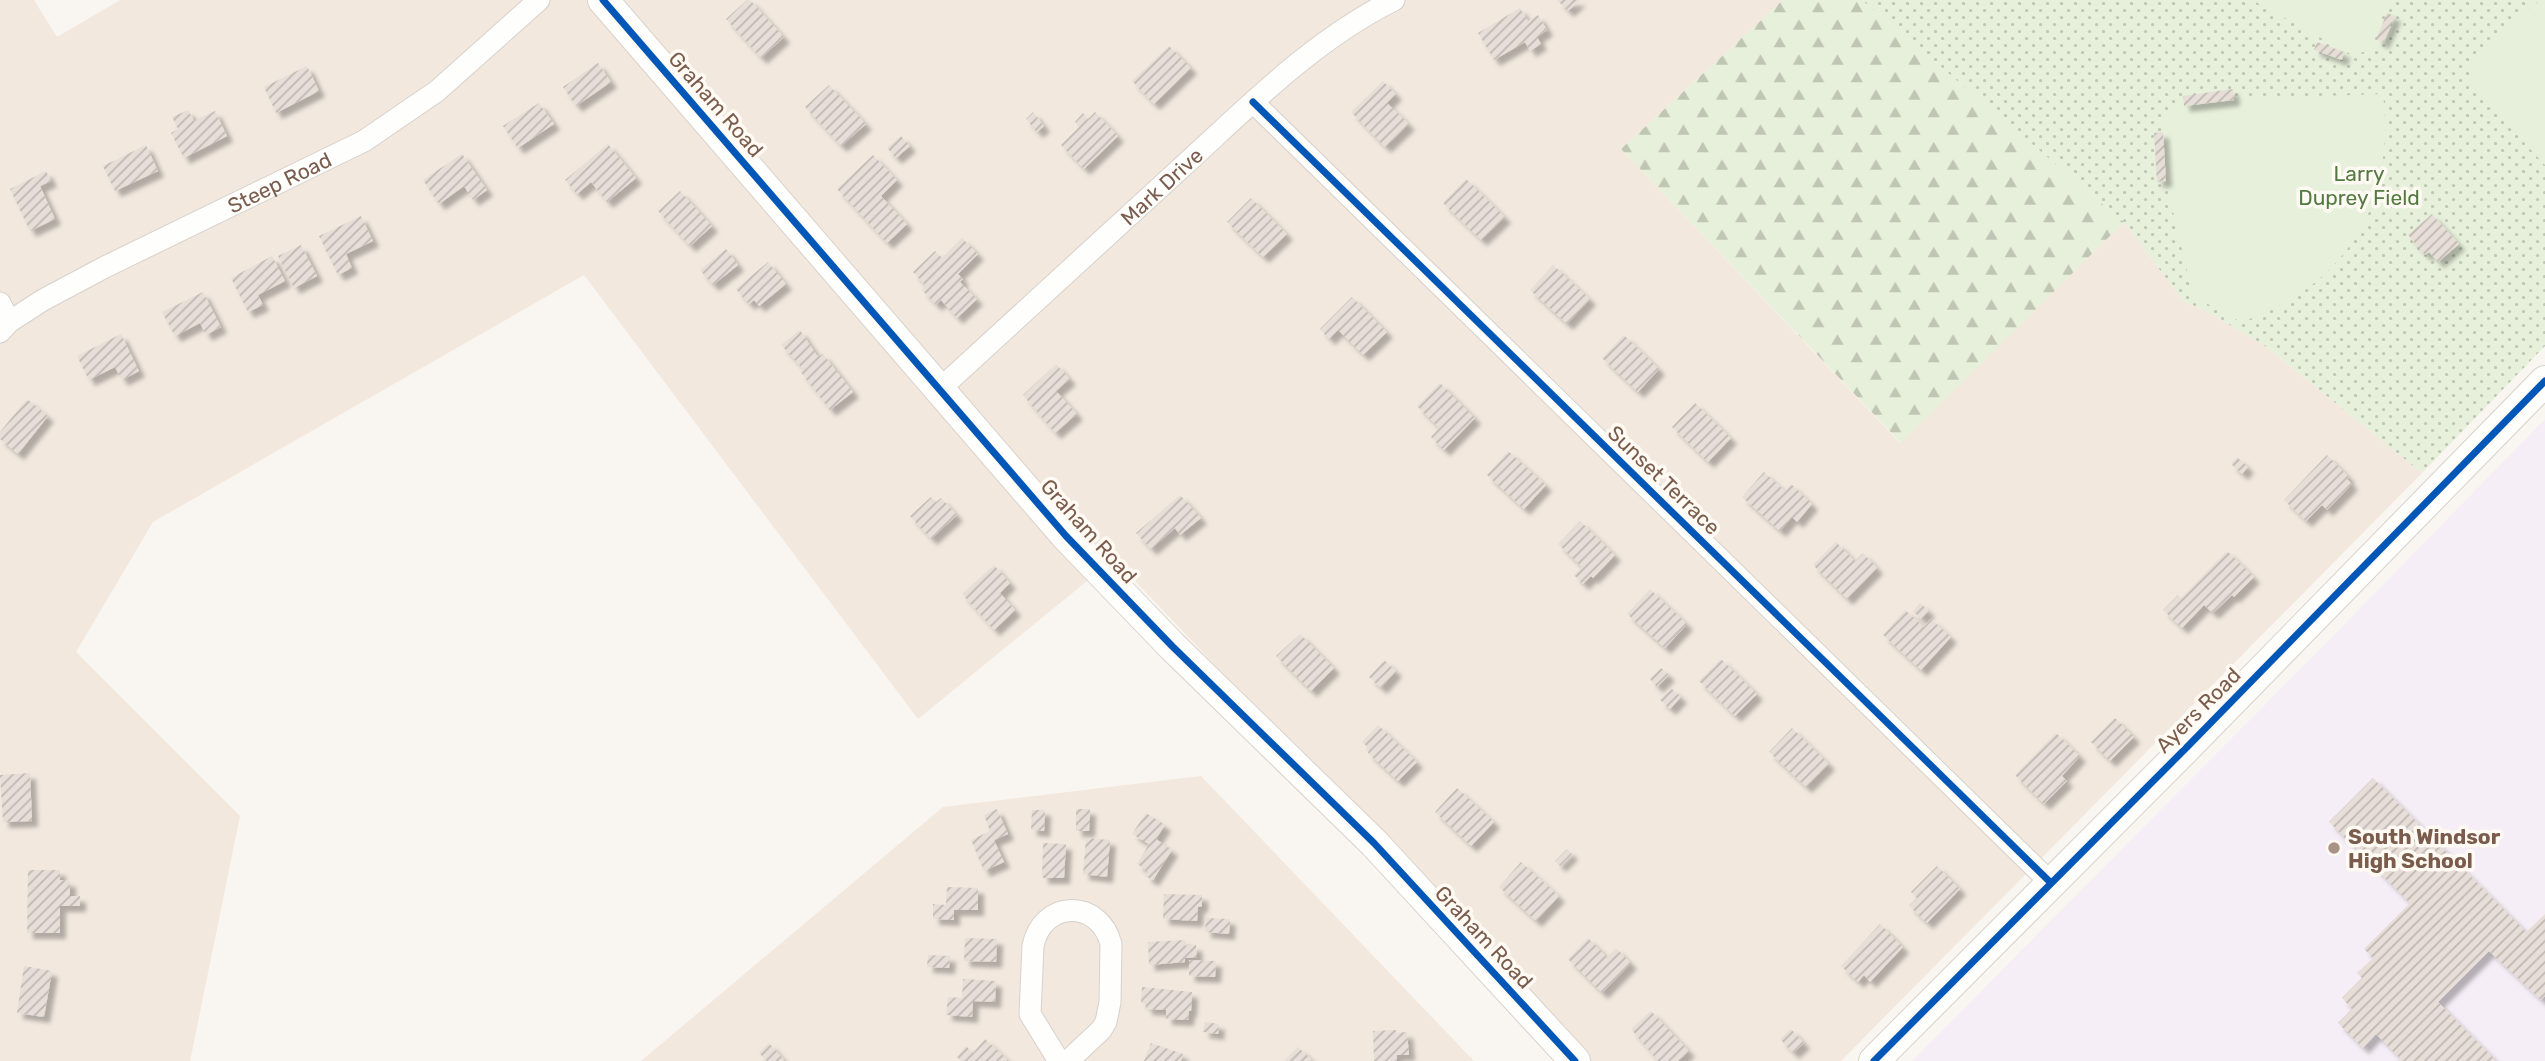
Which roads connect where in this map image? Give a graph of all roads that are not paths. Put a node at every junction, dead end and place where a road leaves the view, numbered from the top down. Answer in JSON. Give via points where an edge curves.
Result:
{"nodes":[{"id":1,"x":539,"y":0,"type":"edge"},
{"id":2,"x":603,"y":0,"type":"edge"},
{"id":3,"x":1394,"y":0,"type":"edge"},
{"id":4,"x":1254,"y":102,"type":"junction"},
{"id":5,"x":3,"y":319,"type":"edge"},
{"id":6,"x":2545,"y":381,"type":"edge"},
{"id":7,"x":941,"y":388,"type":"junction"},
{"id":8,"x":2050,"y":882,"type":"junction"},
{"id":9,"x":1059,"y":1061,"type":"edge"},
{"id":10,"x":1068,"y":1061,"type":"edge"},
{"id":11,"x":1575,"y":1061,"type":"edge"},
{"id":12,"x":1874,"y":1061,"type":"edge"}],
"edges":[{"from":1,"to":5,"type":"street","name":"Steep Road","via":[[437,91],[364,141]]},
{"from":2,"to":7,"type":"street","name":"Graham Road"},
{"from":3,"to":4,"type":"street","name":"Mark Drive","via":[[1309,54]]},
{"from":4,"to":7,"type":"street","name":"Mark Drive"},
{"from":4,"to":8,"type":"street","name":"Sunset Terrace"},
{"from":6,"to":8,"type":"street","name":"Ayers Road"},
{"from":7,"to":11,"type":"street","name":"Graham Road","via":[[1066,536],[1374,843]]},
{"from":8,"to":12,"type":"street","name":"Ayers Road"},
{"from":9,"to":10,"type":"street","via":[[1030,1014],[1032,946],[1044,921],[1079,910],[1098,919],[1109,934],[1109,1012],[1101,1030]]}]}
